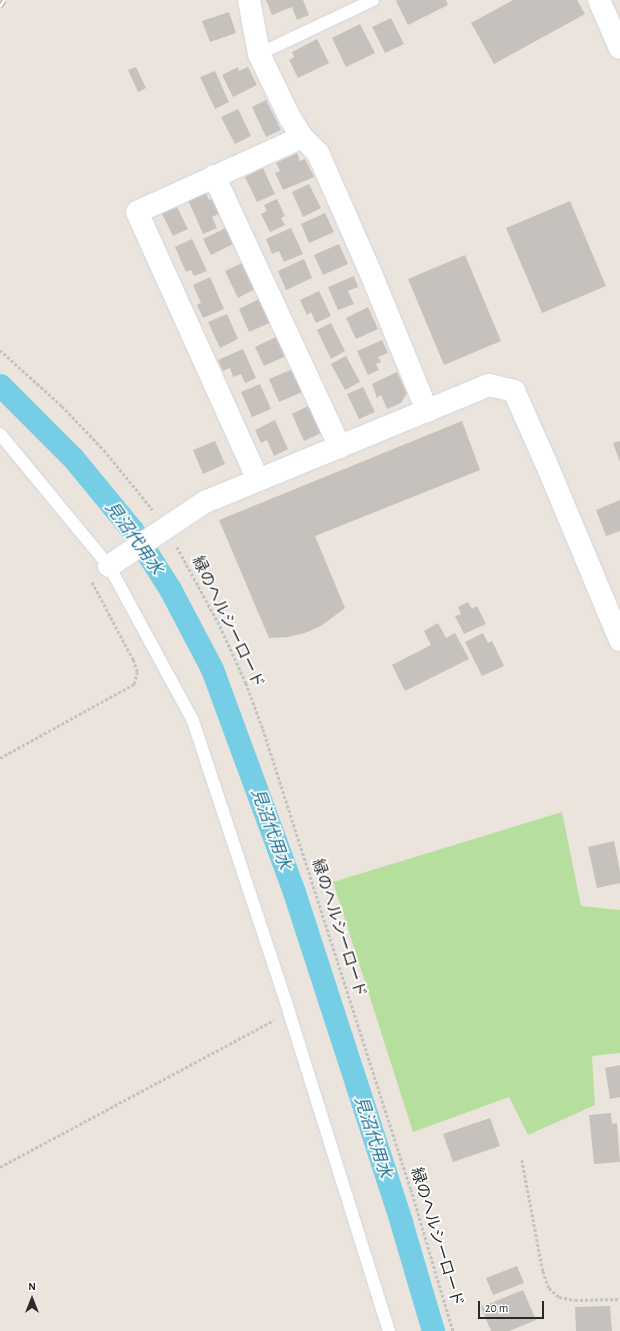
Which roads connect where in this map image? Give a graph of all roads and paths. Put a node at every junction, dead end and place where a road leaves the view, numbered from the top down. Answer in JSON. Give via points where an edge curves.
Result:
{"nodes":[{"id":1,"x":249,"y":0,"type":"edge"},
{"id":2,"x":373,"y":0,"type":"edge"},
{"id":3,"x":599,"y":0,"type":"edge"},
{"id":4,"x":620,"y":48,"type":"edge"},
{"id":5,"x":259,"y":54,"type":"junction"},
{"id":6,"x":302,"y":137,"type":"junction"},
{"id":7,"x":214,"y":176,"type":"junction"},
{"id":8,"x":0,"y":350,"type":"edge"},
{"id":9,"x":427,"y":411,"type":"junction"},
{"id":10,"x":0,"y":434,"type":"edge"},
{"id":11,"x":340,"y":447,"type":"junction"},
{"id":12,"x":258,"y":480,"type":"junction"},
{"id":13,"x":164,"y":529,"type":"junction"},
{"id":14,"x":109,"y":566,"type":"junction"},
{"id":15,"x":620,"y":640,"type":"edge"},
{"id":16,"x":0,"y":758,"type":"edge"},
{"id":17,"x":289,"y":1012,"type":"junction"},
{"id":18,"x":522,"y":1160,"type":"dead end"},
{"id":19,"x":0,"y":1167,"type":"edge"},
{"id":20,"x":620,"y":1299,"type":"edge"},
{"id":21,"x":388,"y":1331,"type":"edge"},
{"id":22,"x":453,"y":1331,"type":"edge"}],
"edges":[{"from":1,"to":5,"type":"street"},
{"from":2,"to":5,"type":"lane"},
{"from":3,"to":4,"type":"street"},
{"from":5,"to":6,"type":"street"},
{"from":6,"to":7,"type":"street"},
{"from":6,"to":9,"type":"street","via":[[318,153]]},
{"from":7,"to":11,"type":"street"},
{"from":7,"to":12,"type":"street","via":[[137,212]]},
{"from":8,"to":13,"type":"path","name":"緑のヘルシーロード","via":[[62,406],[104,450]]},
{"from":9,"to":11,"type":"street"},
{"from":9,"to":15,"type":"street","via":[[489,386],[514,391]]},
{"from":10,"to":14,"type":"lane"},
{"from":11,"to":12,"type":"street"},
{"from":12,"to":13,"type":"street","via":[[205,502]]},
{"from":13,"to":14,"type":"street"},
{"from":13,"to":22,"type":"path","name":"緑のヘルシーロード","via":[[220,626],[246,683],[263,729],[411,1189]]},
{"from":14,"to":16,"type":"path","via":[[87,573],[132,660],[137,672],[134,684]]},
{"from":14,"to":17,"type":"lane","via":[[193,721]]},
{"from":17,"to":19,"type":"path"},
{"from":17,"to":21,"type":"lane"},
{"from":18,"to":20,"type":"path","via":[[548,1288],[559,1297],[575,1300]]}]}
